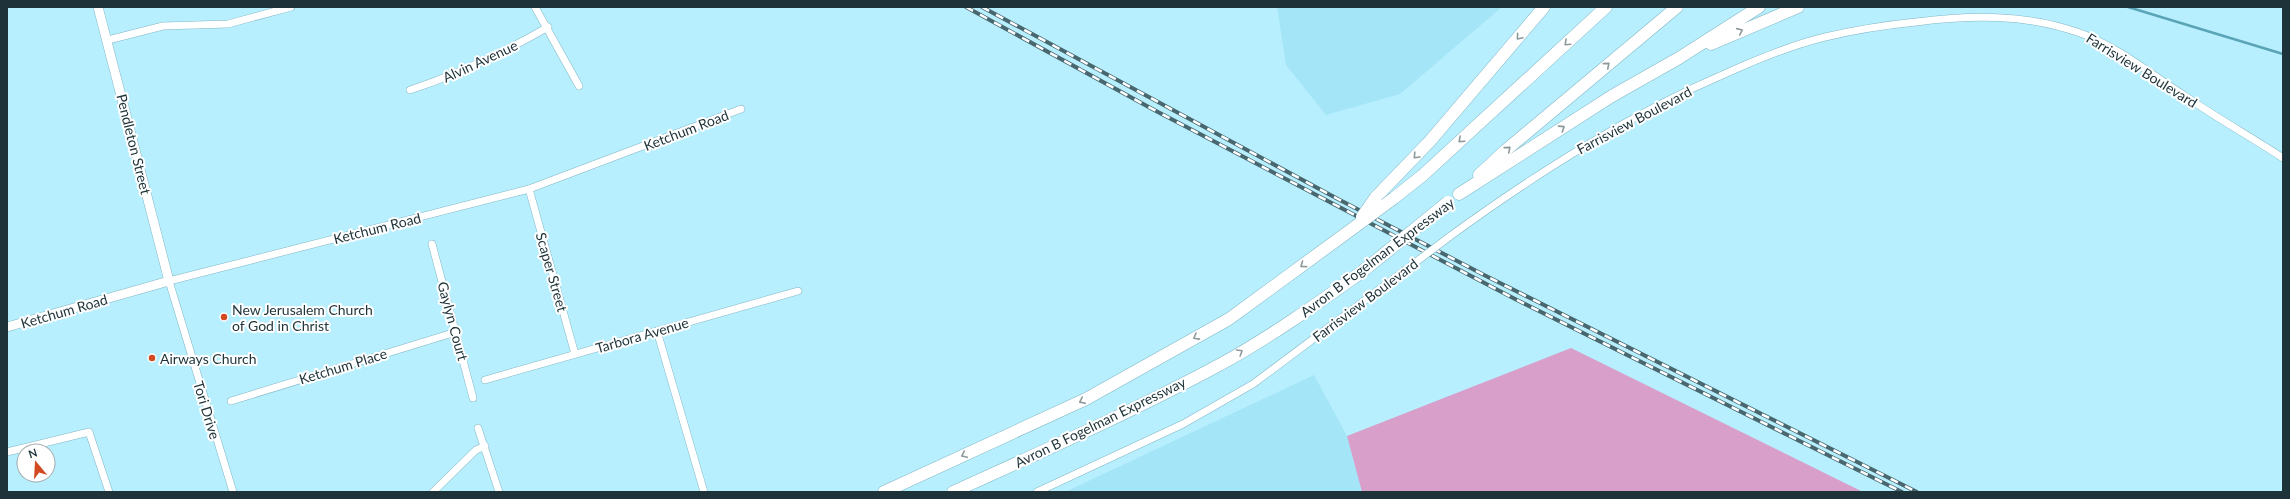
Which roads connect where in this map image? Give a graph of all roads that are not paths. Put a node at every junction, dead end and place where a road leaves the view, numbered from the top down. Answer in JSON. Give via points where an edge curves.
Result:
{"nodes":[{"id":1,"x":98,"y":7,"type":"edge"},
{"id":2,"x":291,"y":7,"type":"edge"},
{"id":3,"x":535,"y":7,"type":"edge"},
{"id":4,"x":1606,"y":7,"type":"edge"},
{"id":5,"x":1677,"y":7,"type":"edge"},
{"id":6,"x":1759,"y":7,"type":"edge"},
{"id":7,"x":1798,"y":7,"type":"edge"},
{"id":8,"x":1541,"y":10,"type":"edge"},
{"id":9,"x":548,"y":27,"type":"junction"},
{"id":10,"x":108,"y":40,"type":"junction"},
{"id":11,"x":1679,"y":58,"type":"junction"},
{"id":12,"x":579,"y":86,"type":"dead end"},
{"id":13,"x":410,"y":90,"type":"dead end"},
{"id":14,"x":741,"y":109,"type":"dead end"},
{"id":15,"x":2283,"y":158,"type":"edge"},
{"id":16,"x":529,"y":189,"type":"junction"},
{"id":17,"x":1459,"y":194,"type":"junction"},
{"id":18,"x":1356,"y":226,"type":"junction"},
{"id":19,"x":432,"y":244,"type":"dead end"},
{"id":20,"x":169,"y":281,"type":"junction"},
{"id":21,"x":798,"y":291,"type":"dead end"},
{"id":22,"x":7,"y":327,"type":"edge"},
{"id":23,"x":657,"y":331,"type":"junction"},
{"id":24,"x":456,"y":332,"type":"junction"},
{"id":25,"x":575,"y":354,"type":"junction"},
{"id":26,"x":485,"y":380,"type":"dead end"},
{"id":27,"x":473,"y":398,"type":"dead end"},
{"id":28,"x":231,"y":400,"type":"dead end"},
{"id":29,"x":478,"y":428,"type":"dead end"},
{"id":30,"x":485,"y":446,"type":"junction"},
{"id":31,"x":7,"y":452,"type":"edge"},
{"id":32,"x":109,"y":492,"type":"edge"},
{"id":33,"x":233,"y":492,"type":"edge"},
{"id":34,"x":433,"y":492,"type":"edge"},
{"id":35,"x":499,"y":492,"type":"edge"},
{"id":36,"x":704,"y":492,"type":"edge"},
{"id":37,"x":884,"y":492,"type":"edge"},
{"id":38,"x":953,"y":492,"type":"edge"},
{"id":39,"x":1037,"y":492,"type":"edge"}],
"edges":[{"from":1,"to":10,"type":"main road","name":"Pendleton Street"},
{"from":2,"to":10,"type":"street","via":[[228,24],[162,26]]},
{"from":3,"to":9,"type":"street"},
{"from":4,"to":18,"type":"highway","name":"Avron B Fogelman Expressway","one_way":true,"bridge":true,"via":[[1422,175]]},
{"from":17,"to":5,"type":"highway","name":"Avron B Fogelman Expressway","one_way":true,"via":[[1506,150]]},
{"from":6,"to":11,"type":"highway"},
{"from":11,"to":7,"type":"highway","one_way":true},
{"from":8,"to":18,"type":"highway","one_way":true,"bridge":true,"via":[[1440,130],[1376,197]]},
{"from":9,"to":12,"type":"street"},
{"from":9,"to":13,"type":"street","name":"Alvin Avenue","via":[[509,50],[452,76]]},
{"from":10,"to":20,"type":"main road","name":"Pendleton Street"},
{"from":17,"to":11,"type":"highway","one_way":true,"via":[[1612,96]]},
{"from":14,"to":16,"type":"street","name":"Ketchum Road"},
{"from":15,"to":39,"type":"street","name":"Farrisview Boulevard","bridge":true,"via":[[2106,46],[2080,32],[2063,27],[2000,17],[1956,17],[1883,26],[1824,37],[1776,52],[1685,92],[1610,130],[1542,171],[1449,237],[1253,384],[1183,424]]},
{"from":16,"to":20,"type":"street","name":"Ketchum Road"},
{"from":16,"to":25,"type":"street","name":"Scaper Street"},
{"from":38,"to":17,"type":"highway","name":"Avron B Fogelman Expressway","one_way":true,"bridge":true,"via":[[1221,364],[1316,306]]},
{"from":18,"to":37,"type":"highway","name":"Avron B Fogelman Expressway","one_way":true,"via":[[1229,319],[1086,399]]},
{"from":19,"to":24,"type":"street","name":"Gaylyn Court"},
{"from":20,"to":22,"type":"main road","name":"Ketchum Road"},
{"from":20,"to":33,"type":"street","name":"Tori Drive"},
{"from":21,"to":23,"type":"street","name":"Tarbora Avenue"},
{"from":23,"to":25,"type":"street","name":"Tarbora Avenue"},
{"from":23,"to":36,"type":"street"},
{"from":24,"to":27,"type":"street","name":"Gaylyn Court"},
{"from":24,"to":28,"type":"street","name":"Ketchum Place"},
{"from":25,"to":26,"type":"street","name":"Tarbora Avenue"},
{"from":29,"to":30,"type":"street"},
{"from":30,"to":34,"type":"street","via":[[476,450]]},
{"from":30,"to":35,"type":"street"},
{"from":31,"to":32,"type":"street","via":[[89,432]]}]}
